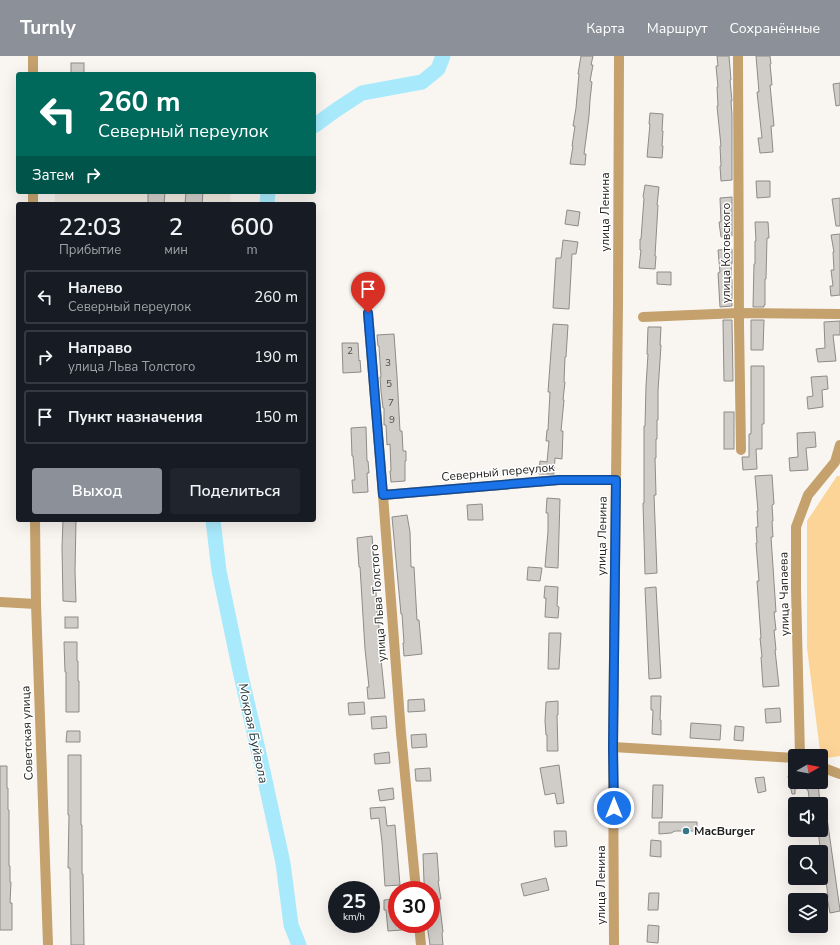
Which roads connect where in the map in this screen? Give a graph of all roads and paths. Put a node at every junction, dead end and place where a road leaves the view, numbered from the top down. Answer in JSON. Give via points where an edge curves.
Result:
{"nodes":[{"id":1,"x":33,"y":56,"type":"edge"},
{"id":2,"x":619,"y":56,"type":"edge"},
{"id":3,"x":738,"y":56,"type":"edge"},
{"id":4,"x":33,"y":72,"type":"edge"},
{"id":5,"x":368,"y":313,"type":"dead end"},
{"id":6,"x":739,"y":313,"type":"junction"},
{"id":7,"x":840,"y":314,"type":"edge"},
{"id":8,"x":643,"y":317,"type":"dead end"},
{"id":9,"x":840,"y":445,"type":"edge"},
{"id":10,"x":741,"y":450,"type":"dead end"},
{"id":11,"x":616,"y":480,"type":"junction"},
{"id":12,"x":383,"y":495,"type":"junction"},
{"id":13,"x":35,"y":522,"type":"edge"},
{"id":14,"x":0,"y":602,"type":"edge"},
{"id":15,"x":36,"y":604,"type":"junction"},
{"id":16,"x":613,"y":747,"type":"junction"},
{"id":17,"x":800,"y":749,"type":"edge"},
{"id":18,"x":788,"y":758,"type":"edge"},
{"id":19,"x":828,"y":770,"type":"edge"},
{"id":20,"x":840,"y":774,"type":"edge"},
{"id":21,"x":415,"y":881,"type":"edge"},
{"id":22,"x":420,"y":933,"type":"edge"},
{"id":23,"x":48,"y":945,"type":"edge"},
{"id":24,"x":421,"y":945,"type":"edge"},
{"id":25,"x":614,"y":945,"type":"edge"}],
"edges":[{"from":1,"to":4,"type":"street"},
{"from":2,"to":11,"type":"street","name":"улица Ленина"},
{"from":3,"to":6,"type":"street","name":"улица Котовского"},
{"from":5,"to":12,"type":"street","name":"улица Льва Толстого"},
{"from":6,"to":7,"type":"street"},
{"from":6,"to":8,"type":"street"},
{"from":6,"to":10,"type":"street","name":"улица Котовского"},
{"from":9,"to":17,"type":"street","name":"улица Чапаева","via":[[835,462],[808,495],[796,527]]},
{"from":11,"to":12,"type":"street","name":"Северный переулок","via":[[559,480]]},
{"from":11,"to":16,"type":"street","name":"улица Ленина"},
{"from":12,"to":21,"type":"street","name":"улица Льва Толстого"},
{"from":13,"to":15,"type":"street","name":"Советская улица"},
{"from":14,"to":15,"type":"street"},
{"from":15,"to":23,"type":"street","name":"Советская улица"},
{"from":16,"to":18,"type":"street"},
{"from":16,"to":25,"type":"street","name":"улица Ленина"},
{"from":19,"to":20,"type":"street"},
{"from":22,"to":24,"type":"street"}]}
